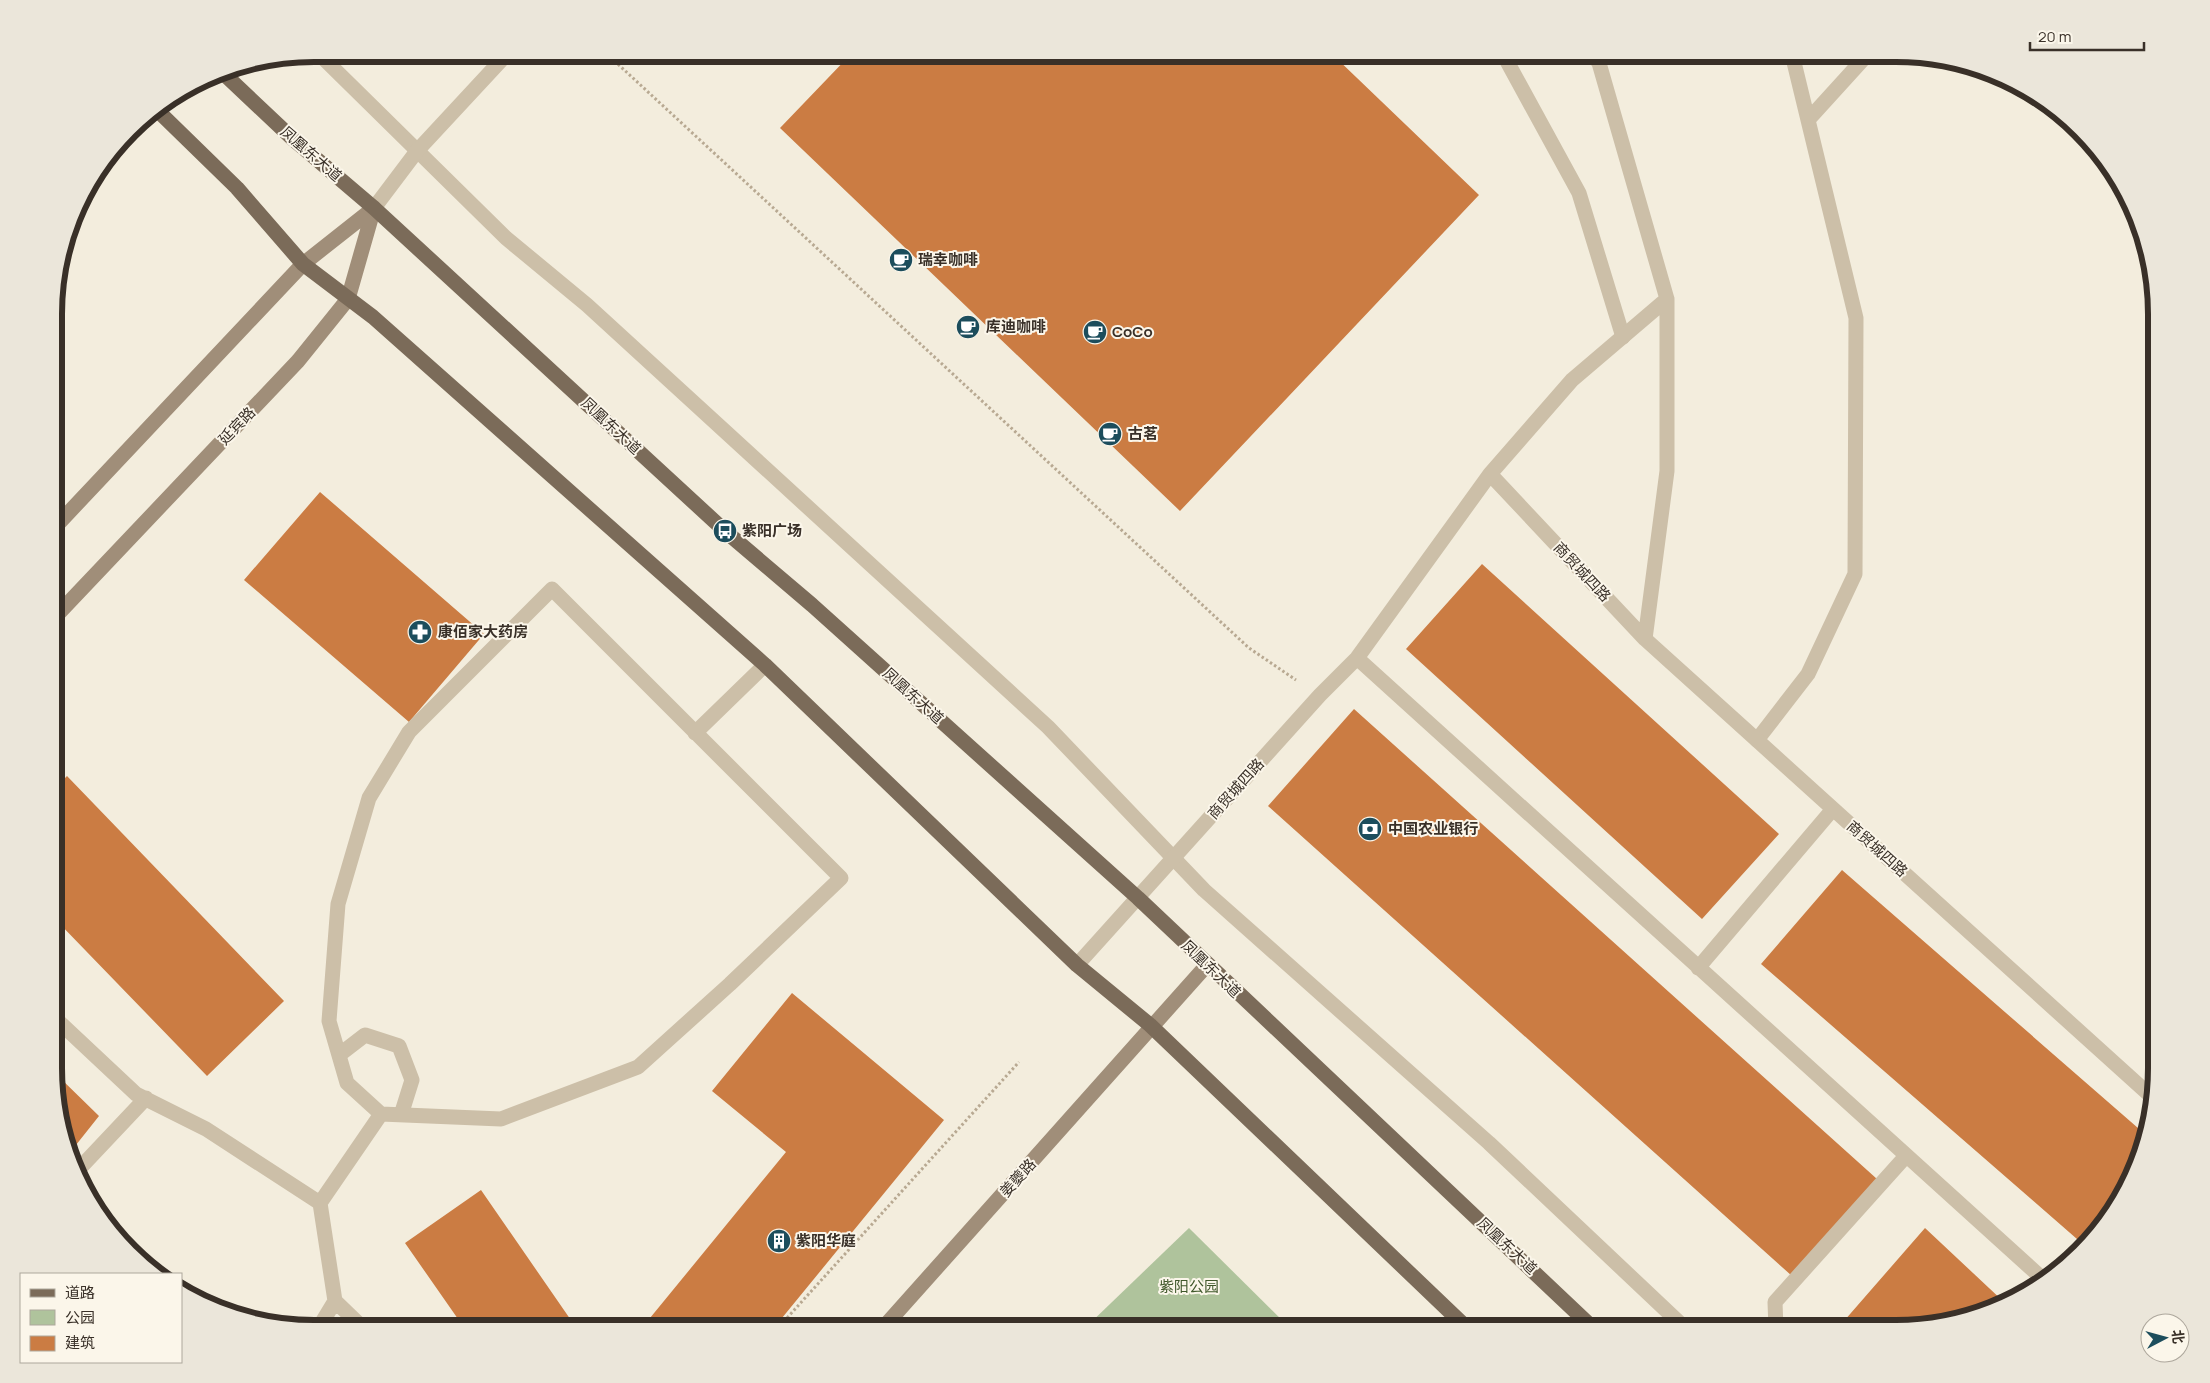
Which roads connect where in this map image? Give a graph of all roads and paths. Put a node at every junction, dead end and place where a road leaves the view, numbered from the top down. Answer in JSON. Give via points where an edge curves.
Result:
{"nodes":[{"id":1,"x":327,"y":62,"type":"edge"},
{"id":2,"x":500,"y":62,"type":"edge"},
{"id":3,"x":616,"y":62,"type":"edge"},
{"id":4,"x":1507,"y":62,"type":"edge"},
{"id":5,"x":1597,"y":62,"type":"edge"},
{"id":6,"x":1794,"y":62,"type":"edge"},
{"id":7,"x":1861,"y":62,"type":"edge"},
{"id":8,"x":228,"y":78,"type":"edge"},
{"id":9,"x":161,"y":114,"type":"edge"},
{"id":10,"x":1808,"y":120,"type":"junction"},
{"id":11,"x":417,"y":151,"type":"junction"},
{"id":12,"x":374,"y":208,"type":"junction"},
{"id":13,"x":303,"y":264,"type":"junction"},
{"id":14,"x":348,"y":299,"type":"junction"},
{"id":15,"x":1667,"y":299,"type":"junction"},
{"id":16,"x":1623,"y":337,"type":"junction"},
{"id":17,"x":1490,"y":474,"type":"junction"},
{"id":18,"x":62,"y":520,"type":"edge"},
{"id":19,"x":62,"y":610,"type":"edge"},
{"id":20,"x":1644,"y":639,"type":"junction"},
{"id":21,"x":1357,"y":658,"type":"junction"},
{"id":22,"x":765,"y":665,"type":"junction"},
{"id":23,"x":1320,"y":695,"type":"junction"},
{"id":24,"x":696,"y":733,"type":"junction"},
{"id":25,"x":1757,"y":740,"type":"junction"},
{"id":26,"x":1834,"y":809,"type":"junction"},
{"id":27,"x":1174,"y":858,"type":"junction"},
{"id":28,"x":1138,"y":898,"type":"junction"},
{"id":29,"x":1077,"y":965,"type":"junction"},
{"id":30,"x":1207,"y":965,"type":"junction"},
{"id":31,"x":1698,"y":968,"type":"junction"},
{"id":32,"x":62,"y":1025,"type":"edge"},
{"id":33,"x":1150,"y":1026,"type":"junction"},
{"id":34,"x":339,"y":1056,"type":"junction"},
{"id":35,"x":1019,"y":1062,"type":"dead end"},
{"id":36,"x":2146,"y":1092,"type":"edge"},
{"id":37,"x":146,"y":1098,"type":"junction"},
{"id":38,"x":381,"y":1114,"type":"junction"},
{"id":39,"x":401,"y":1115,"type":"junction"},
{"id":40,"x":1906,"y":1156,"type":"junction"},
{"id":41,"x":82,"y":1165,"type":"edge"},
{"id":42,"x":320,"y":1203,"type":"junction"},
{"id":43,"x":2039,"y":1276,"type":"edge"},
{"id":44,"x":335,"y":1301,"type":"junction"},
{"id":45,"x":323,"y":1320,"type":"edge"},
{"id":46,"x":355,"y":1320,"type":"edge"},
{"id":47,"x":785,"y":1320,"type":"edge"},
{"id":48,"x":890,"y":1320,"type":"edge"},
{"id":49,"x":1459,"y":1320,"type":"edge"},
{"id":50,"x":1584,"y":1320,"type":"edge"},
{"id":51,"x":1676,"y":1320,"type":"edge"},
{"id":52,"x":1776,"y":1320,"type":"edge"}],
"edges":[{"from":1,"to":11,"type":"street"},
{"from":2,"to":11,"type":"street","name":"延宾路"},
{"from":3,"to":23,"type":"path","via":[[1249,648]]},
{"from":4,"to":16,"type":"street","via":[[1579,193]]},
{"from":5,"to":15,"type":"street"},
{"from":6,"to":10,"type":"street"},
{"from":7,"to":10,"type":"street"},
{"from":8,"to":12,"type":"main road","name":"凤凰东大道"},
{"from":9,"to":13,"type":"main road","via":[[237,188]]},
{"from":10,"to":25,"type":"street","via":[[1856,318],[1855,574],[1808,674]]},
{"from":11,"to":12,"type":"street","name":"延宾路"},
{"from":11,"to":27,"type":"street","via":[[506,238],[587,305],[1040,720]]},
{"from":12,"to":13,"type":"street","name":"延宾路"},
{"from":12,"to":14,"type":"street","name":"延宾路"},
{"from":12,"to":28,"type":"main road","name":"凤凰东大道","via":[[725,531]]},
{"from":13,"to":14,"type":"main road"},
{"from":13,"to":18,"type":"street","name":"延宾路"},
{"from":14,"to":19,"type":"street","name":"延宾路","via":[[298,361]]},
{"from":14,"to":22,"type":"main road","via":[[373,317]]},
{"from":15,"to":16,"type":"street"},
{"from":15,"to":20,"type":"street","via":[[1667,471]]},
{"from":16,"to":17,"type":"street","via":[[1572,380]]},
{"from":17,"to":20,"type":"street","name":"商贸城四路"},
{"from":17,"to":21,"type":"street","name":"商贸城四路"},
{"from":20,"to":25,"type":"street","name":"商贸城四路"},
{"from":21,"to":23,"type":"street","name":"商贸城四路"},
{"from":21,"to":31,"type":"street"},
{"from":22,"to":24,"type":"street"},
{"from":22,"to":29,"type":"main road"},
{"from":23,"to":27,"type":"street","name":"商贸城四路"},
{"from":24,"to":34,"type":"street","via":[[552,589],[409,732],[369,798],[338,904],[329,1021]]},
{"from":24,"to":39,"type":"street","via":[[841,878],[638,1066],[501,1119]]},
{"from":25,"to":26,"type":"street","name":"商贸城四路"},
{"from":26,"to":31,"type":"street"},
{"from":26,"to":36,"type":"street","name":"商贸城四路"},
{"from":27,"to":28,"type":"street","name":"商贸城四路"},
{"from":27,"to":51,"type":"street","via":[[1204,890],[1489,1143]]},
{"from":28,"to":29,"type":"street","name":"商贸城四路"},
{"from":28,"to":30,"type":"main road","name":"凤凰东大道"},
{"from":29,"to":33,"type":"main road"},
{"from":30,"to":33,"type":"street","name":"姜夔路"},
{"from":30,"to":50,"type":"main road","name":"凤凰东大道"},
{"from":31,"to":40,"type":"street"},
{"from":32,"to":37,"type":"street","via":[[136,1094]]},
{"from":33,"to":48,"type":"street","name":"姜夔路","via":[[1073,1117]]},
{"from":33,"to":49,"type":"main road"},
{"from":34,"to":38,"type":"street","via":[[346,1083]]},
{"from":34,"to":39,"type":"street","via":[[365,1035],[399,1046],[412,1080]]},
{"from":35,"to":47,"type":"path"},
{"from":37,"to":41,"type":"street"},
{"from":37,"to":42,"type":"street","via":[[206,1129]]},
{"from":38,"to":39,"type":"street"},
{"from":38,"to":42,"type":"street"},
{"from":40,"to":43,"type":"street"},
{"from":40,"to":52,"type":"street","via":[[1776,1302]]},
{"from":42,"to":44,"type":"street"},
{"from":44,"to":45,"type":"street"},
{"from":44,"to":46,"type":"street"}]}
